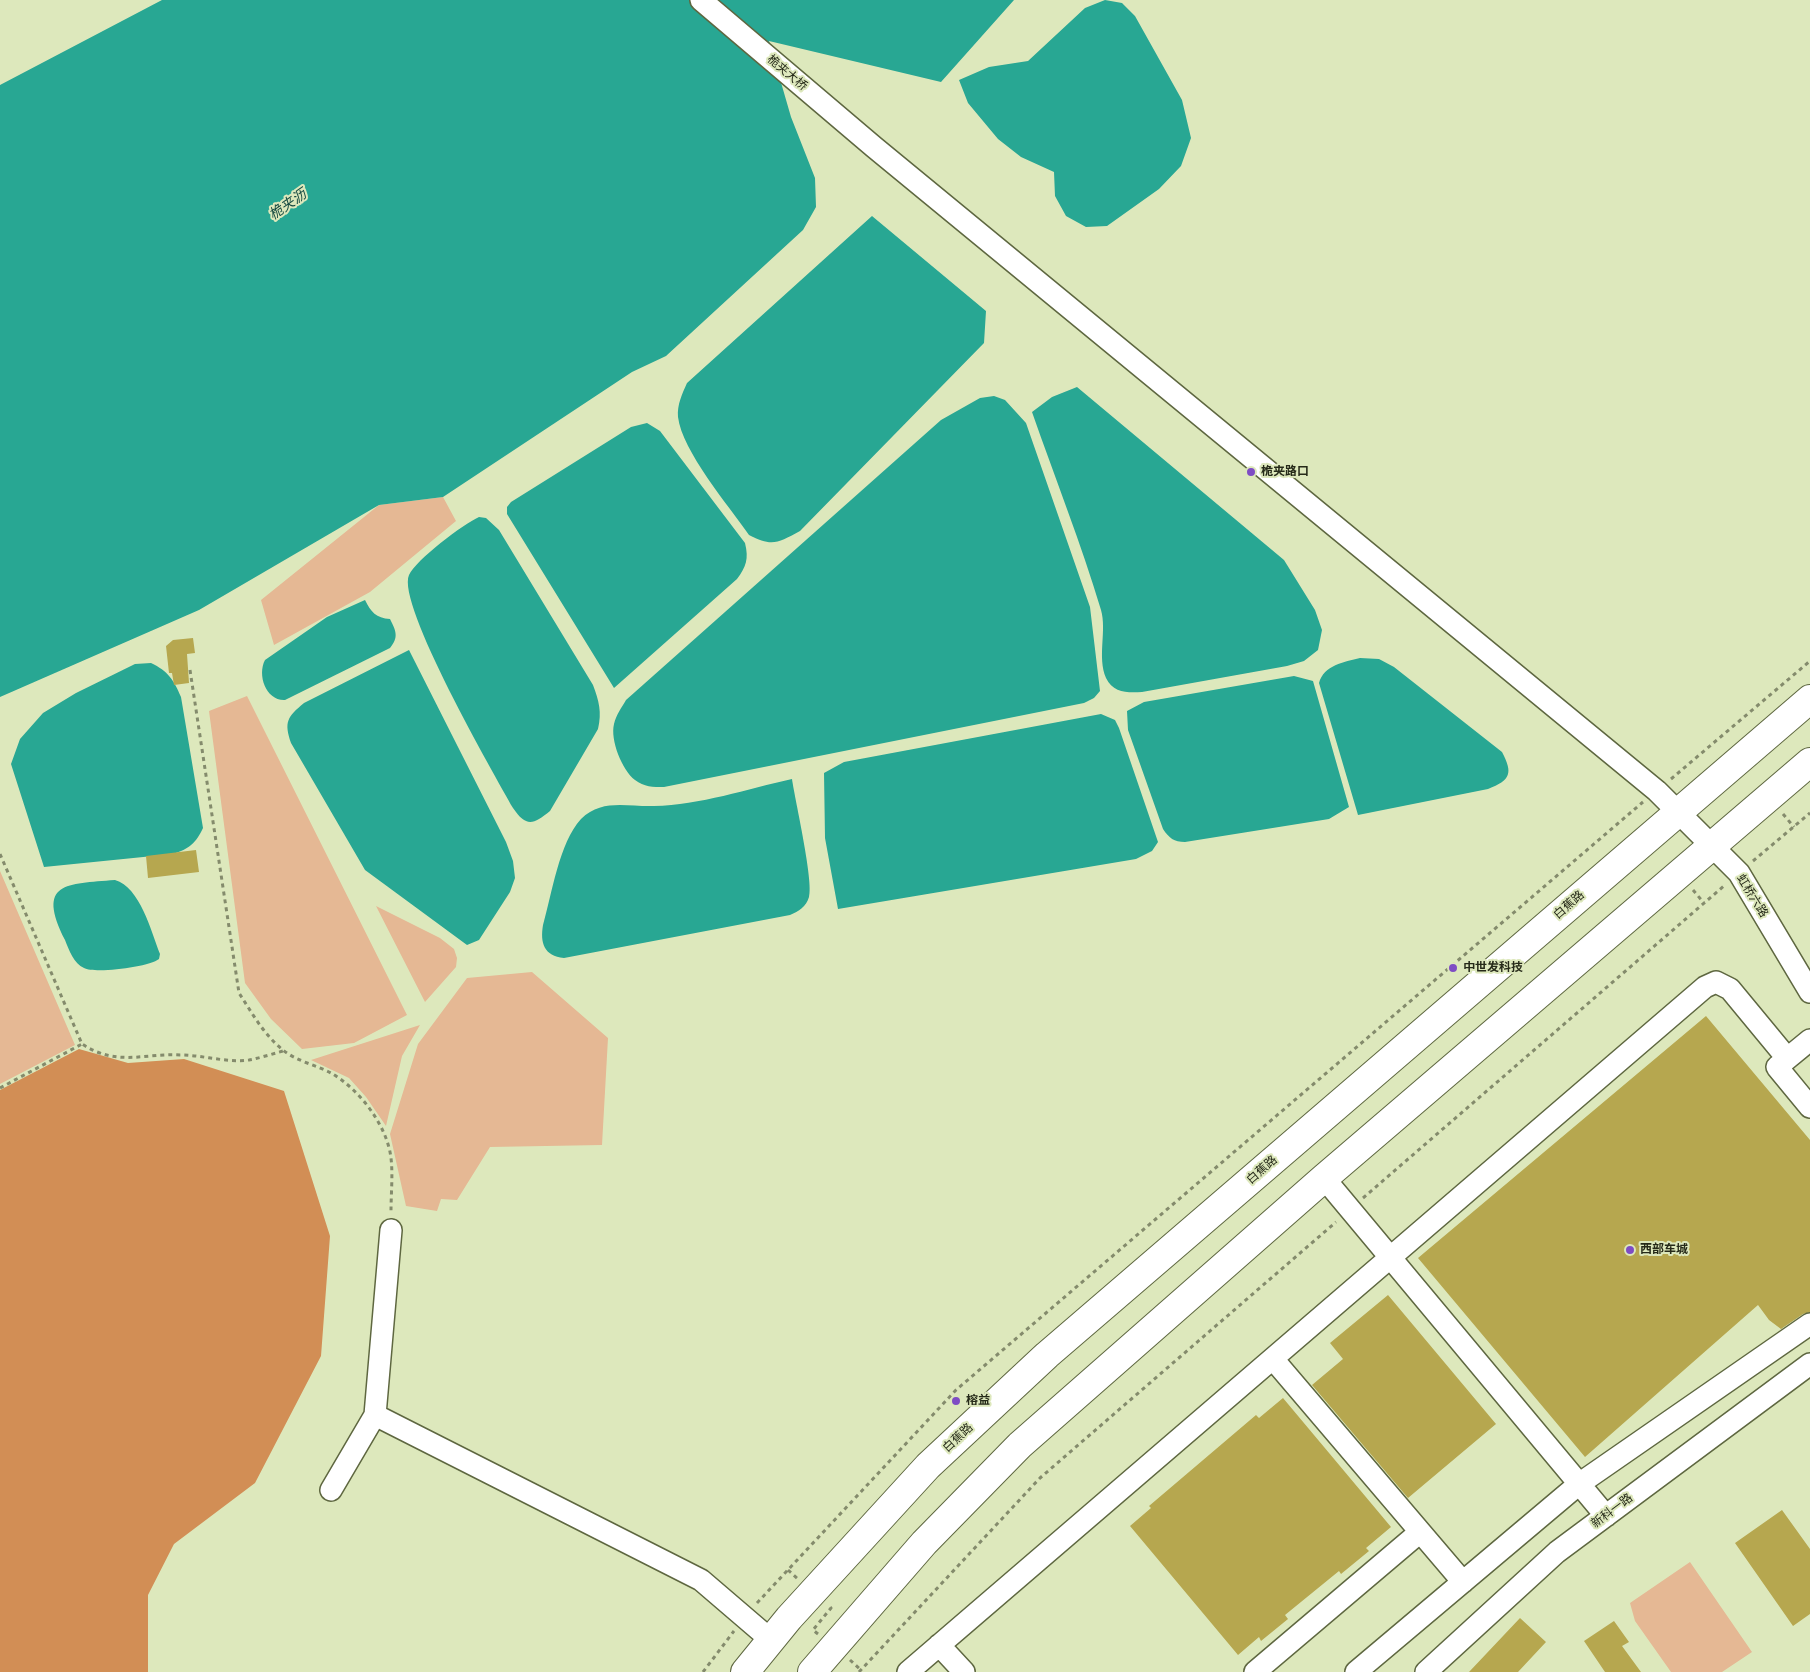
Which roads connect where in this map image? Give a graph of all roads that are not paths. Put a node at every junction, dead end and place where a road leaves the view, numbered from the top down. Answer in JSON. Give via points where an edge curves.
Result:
{"nodes":[{"id":1,"x":701,"y":0,"type":"edge"},
{"id":2,"x":1810,"y":699,"type":"edge"},
{"id":3,"x":1810,"y":762,"type":"edge"},
{"id":4,"x":1657,"y":791,"type":"joint"},
{"id":5,"x":1678,"y":812,"type":"junction"},
{"id":6,"x":1711,"y":846,"type":"junction"},
{"id":7,"x":1810,"y":992,"type":"edge"},
{"id":8,"x":1810,"y":1040,"type":"edge"},
{"id":9,"x":1788,"y":1058,"type":"junction"},
{"id":10,"x":1810,"y":1107,"type":"edge"},
{"id":11,"x":1324,"y":1178,"type":"junction"},
{"id":12,"x":391,"y":1230,"type":"road end"},
{"id":13,"x":1390,"y":1259,"type":"junction"},
{"id":14,"x":1810,"y":1324,"type":"edge"},
{"id":15,"x":1273,"y":1359,"type":"junction"},
{"id":16,"x":1810,"y":1364,"type":"edge"},
{"id":17,"x":375,"y":1414,"type":"junction"},
{"id":18,"x":1579,"y":1484,"type":"junction"},
{"id":19,"x":331,"y":1490,"type":"dead end"},
{"id":20,"x":1606,"y":1516,"type":"junction"},
{"id":21,"x":1420,"y":1532,"type":"junction"},
{"id":22,"x":1463,"y":1582,"type":"junction"},
{"id":23,"x":771,"y":1640,"type":"junction"},
{"id":24,"x":940,"y":1645,"type":"junction"},
{"id":25,"x":745,"y":1672,"type":"edge"},
{"id":26,"x":812,"y":1672,"type":"edge"},
{"id":27,"x":908,"y":1672,"type":"edge"},
{"id":28,"x":964,"y":1672,"type":"edge"},
{"id":29,"x":1255,"y":1672,"type":"edge"},
{"id":30,"x":1356,"y":1672,"type":"edge"},
{"id":31,"x":1426,"y":1672,"type":"edge"}],
"edges":[{"from":1,"to":4,"type":"street","name":"桅夹大桥","via":[[874,147]]},
{"from":2,"to":5,"type":"main road","name":"白蕉路"},
{"from":3,"to":6,"type":"main road"},
{"from":4,"to":5,"type":"street","name":"虹桥六路"},
{"from":5,"to":6,"type":"street","name":"虹桥六路"},
{"from":5,"to":23,"type":"main road","name":"白蕉路","via":[[1046,1355],[928,1466]]},
{"from":6,"to":7,"type":"street","name":"虹桥六路","via":[[1739,873]]},
{"from":6,"to":11,"type":"main road"},
{"from":8,"to":9,"type":"street"},
{"from":9,"to":10,"type":"street","via":[[1777,1066]]},
{"from":9,"to":13,"type":"street","via":[[1730,989],[1724,984],[1710,984]]},
{"from":11,"to":13,"type":"street"},
{"from":11,"to":26,"type":"main road","via":[[1020,1445],[924,1543]]},
{"from":12,"to":17,"type":"street"},
{"from":13,"to":15,"type":"street"},
{"from":13,"to":18,"type":"street"},
{"from":14,"to":18,"type":"street"},
{"from":15,"to":21,"type":"street"},
{"from":15,"to":24,"type":"street"},
{"from":16,"to":20,"type":"street","name":"新科一路"},
{"from":17,"to":19,"type":"street"},
{"from":17,"to":23,"type":"street","via":[[701,1580]]},
{"from":18,"to":20,"type":"street"},
{"from":18,"to":22,"type":"street"},
{"from":20,"to":31,"type":"street","name":"新科一路","via":[[1557,1552]]},
{"from":21,"to":22,"type":"street"},
{"from":21,"to":29,"type":"street"},
{"from":22,"to":30,"type":"street"},
{"from":23,"to":25,"type":"main road","name":"白蕉路"},
{"from":24,"to":27,"type":"street"},
{"from":24,"to":28,"type":"street"}]}
